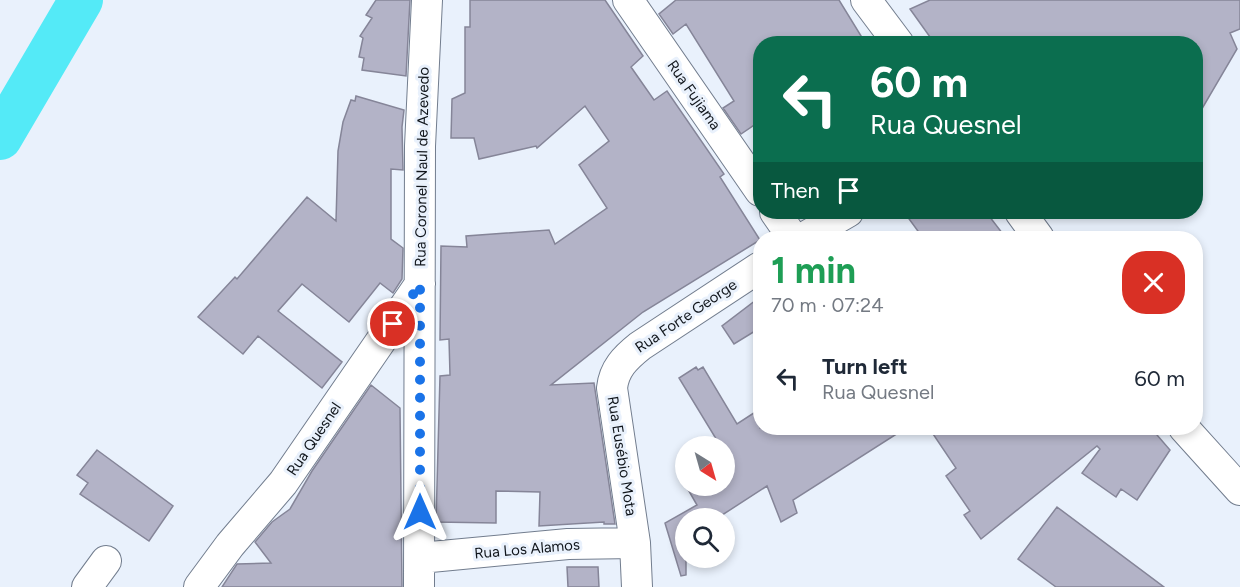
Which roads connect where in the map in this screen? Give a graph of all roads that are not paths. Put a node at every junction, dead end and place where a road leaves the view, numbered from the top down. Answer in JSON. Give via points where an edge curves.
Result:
{"nodes":[{"id":1,"x":428,"y":0,"type":"edge"},
{"id":2,"x":628,"y":0,"type":"edge"},
{"id":3,"x":866,"y":0,"type":"edge"},
{"id":4,"x":893,"y":36,"type":"edge"},
{"id":5,"x":753,"y":181,"type":"edge"},
{"id":6,"x":836,"y":219,"type":"edge"},
{"id":7,"x":816,"y":231,"type":"edge"},
{"id":8,"x":753,"y":272,"type":"edge"},
{"id":9,"x":420,"y":284,"type":"junction"},
{"id":10,"x":616,"y":370,"type":"joint"},
{"id":11,"x":1190,"y":435,"type":"edge"},
{"id":12,"x":1240,"y":490,"type":"edge"},
{"id":13,"x":635,"y":543,"type":"junction"},
{"id":14,"x":106,"y":561,"type":"dead end"},
{"id":15,"x":420,"y":572,"type":"edge"},
{"id":16,"x":639,"y":584,"type":"edge"},
{"id":17,"x":202,"y":585,"type":"edge"},
{"id":18,"x":87,"y":587,"type":"edge"}],
"edges":[{"from":1,"to":9,"type":"street","name":"Rua Coronel Naul de Azevedo","via":[[420,146]]},
{"from":2,"to":5,"type":"street","name":"Rua Fujiama"},
{"from":3,"to":4,"type":"street"},
{"from":6,"to":7,"type":"street"},
{"from":8,"to":10,"type":"street","name":"Rua Forte George","via":[[640,346]]},
{"from":9,"to":15,"type":"street","name":"Rua Coronel Naul de Azevedo"},
{"from":9,"to":17,"type":"street","name":"Rua Quesnel","via":[[283,483]]},
{"from":10,"to":13,"type":"street","name":"Rua Eusébio Mota","via":[[612,388]]},
{"from":11,"to":12,"type":"street"},
{"from":13,"to":15,"type":"street","name":"Rua Los Alamos","via":[[568,544]]},
{"from":13,"to":16,"type":"street","name":"Rua Eusébio Mota"},
{"from":14,"to":18,"type":"street"}]}
